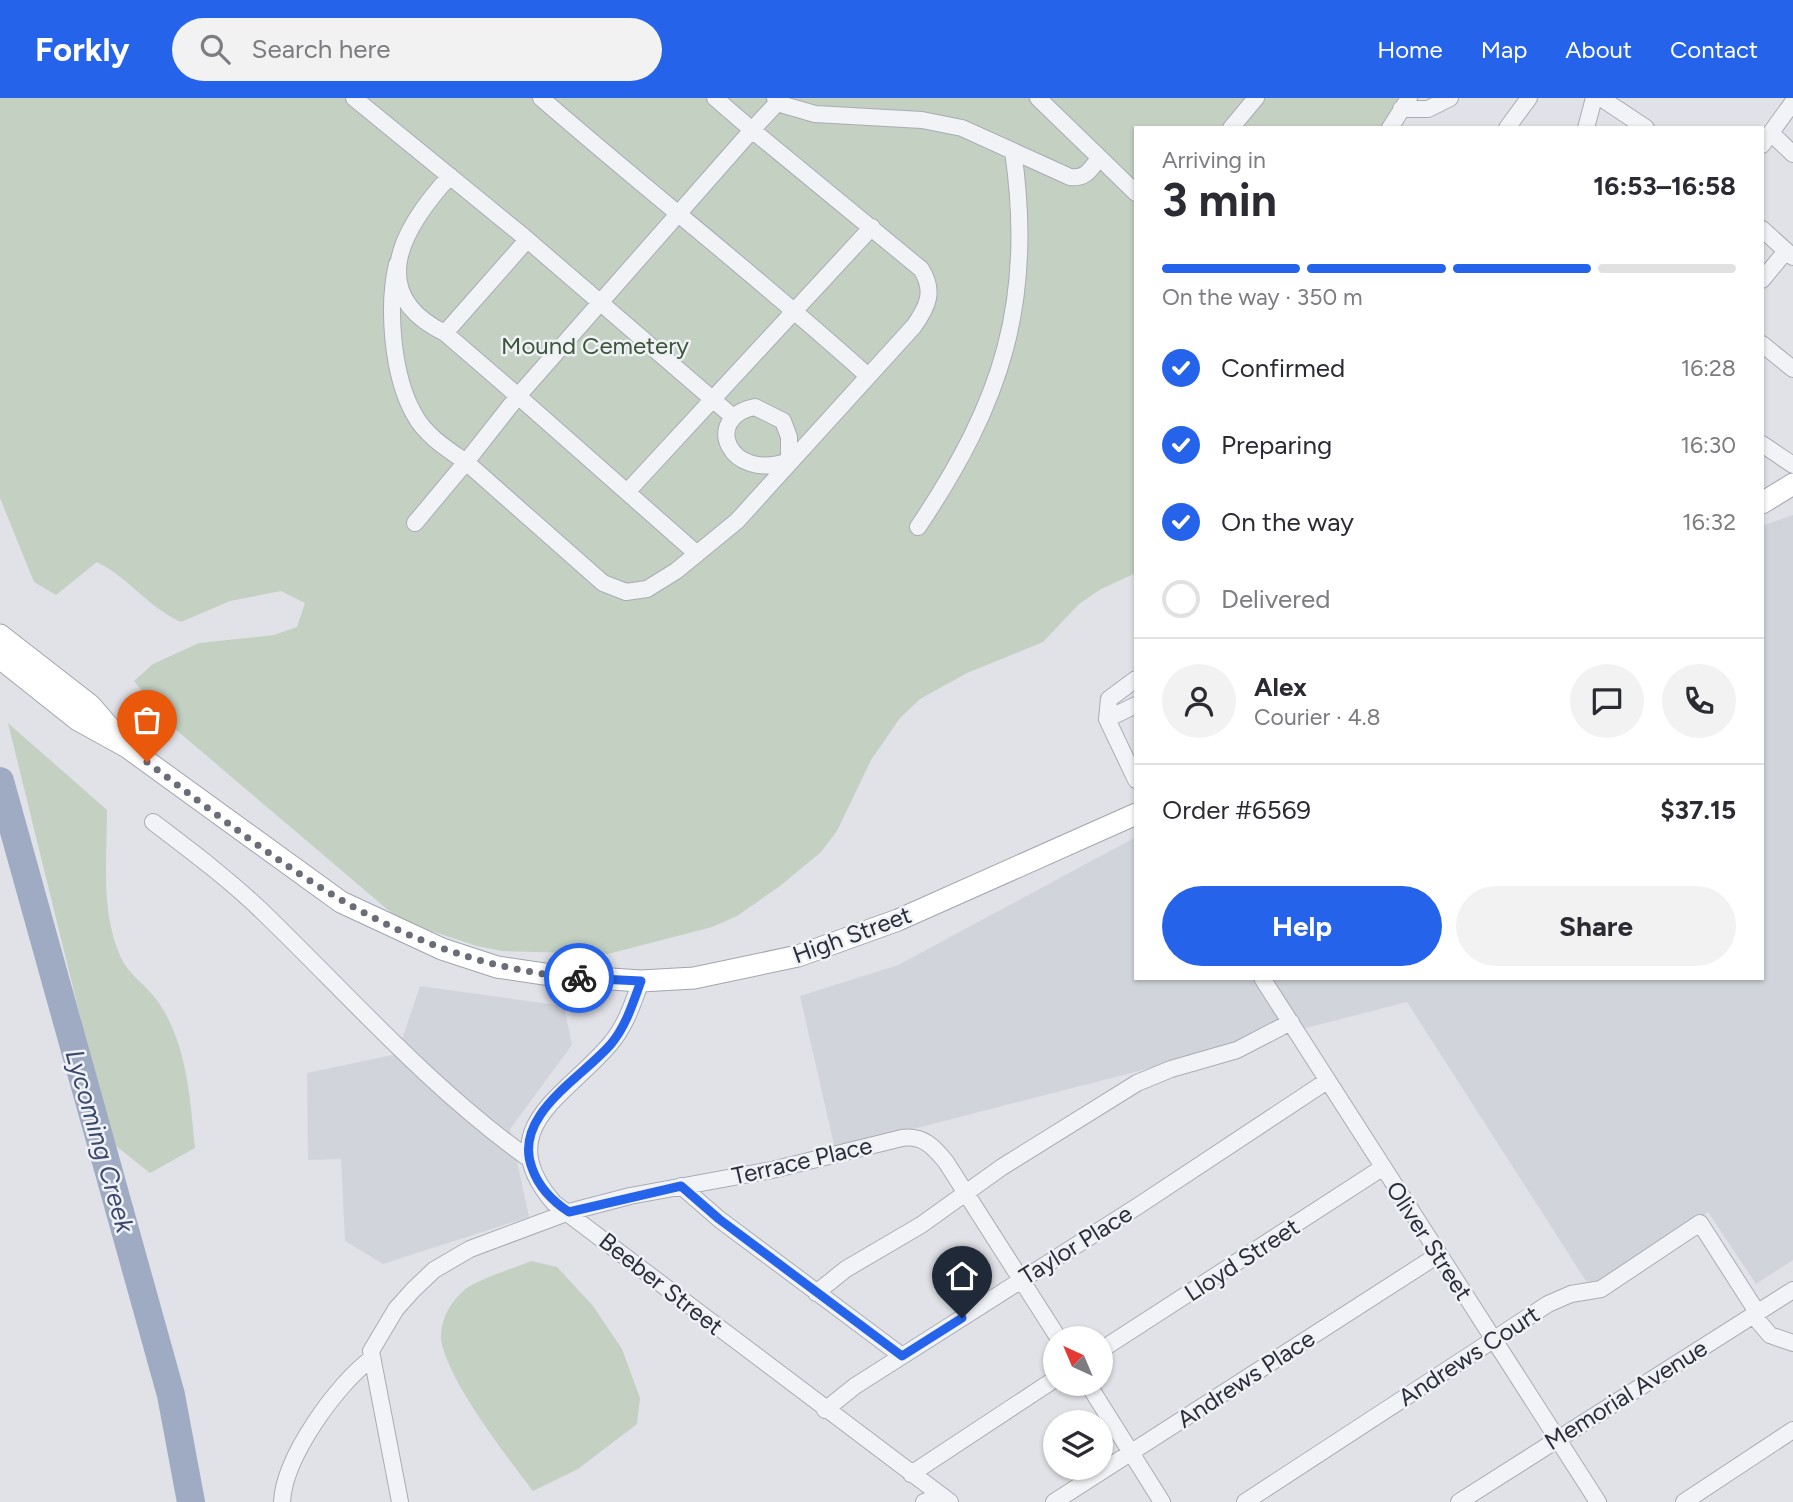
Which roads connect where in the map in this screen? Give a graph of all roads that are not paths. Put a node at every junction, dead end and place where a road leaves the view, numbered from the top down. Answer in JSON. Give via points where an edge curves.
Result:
{"nodes":[{"id":1,"x":354,"y":98,"type":"edge"},
{"id":2,"x":541,"y":98,"type":"edge"},
{"id":3,"x":715,"y":98,"type":"edge"},
{"id":4,"x":1038,"y":98,"type":"edge"},
{"id":5,"x":1256,"y":98,"type":"edge"},
{"id":6,"x":1450,"y":98,"type":"edge"},
{"id":7,"x":1529,"y":98,"type":"edge"},
{"id":8,"x":1594,"y":98,"type":"edge"},
{"id":9,"x":1601,"y":98,"type":"edge"},
{"id":10,"x":776,"y":101,"type":"edge"},
{"id":11,"x":1793,"y":102,"type":"edge"},
{"id":12,"x":1405,"y":103,"type":"edge"},
{"id":13,"x":1233,"y":126,"type":"edge"},
{"id":14,"x":1391,"y":126,"type":"edge"},
{"id":15,"x":1508,"y":126,"type":"edge"},
{"id":16,"x":1587,"y":126,"type":"edge"},
{"id":17,"x":1643,"y":126,"type":"edge"},
{"id":18,"x":752,"y":130,"type":"junction"},
{"id":19,"x":1766,"y":139,"type":"edge"},
{"id":20,"x":1013,"y":151,"type":"junction"},
{"id":21,"x":1793,"y":154,"type":"edge"},
{"id":22,"x":1099,"y":158,"type":"junction"},
{"id":23,"x":450,"y":176,"type":"junction"},
{"id":24,"x":1134,"y":191,"type":"edge"},
{"id":25,"x":677,"y":215,"type":"junction"},
{"id":26,"x":872,"y":227,"type":"junction"},
{"id":27,"x":1764,"y":231,"type":"edge"},
{"id":28,"x":527,"y":240,"type":"junction"},
{"id":29,"x":1789,"y":254,"type":"edge"},
{"id":30,"x":397,"y":264,"type":"junction"},
{"id":31,"x":1764,"y":278,"type":"edge"},
{"id":32,"x":600,"y":304,"type":"junction"},
{"id":33,"x":793,"y":309,"type":"junction"},
{"id":34,"x":445,"y":332,"type":"junction"},
{"id":35,"x":1764,"y":346,"type":"edge"},
{"id":36,"x":1793,"y":369,"type":"edge"},
{"id":37,"x":868,"y":376,"type":"junction"},
{"id":38,"x":518,"y":396,"type":"junction"},
{"id":39,"x":713,"y":400,"type":"junction"},
{"id":40,"x":732,"y":415,"type":"junction"},
{"id":41,"x":1764,"y":445,"type":"edge"},
{"id":42,"x":789,"y":461,"type":"junction"},
{"id":43,"x":466,"y":462,"type":"junction"},
{"id":44,"x":1793,"y":465,"type":"edge"},
{"id":45,"x":1793,"y":484,"type":"edge"},
{"id":46,"x":627,"y":492,"type":"junction"},
{"id":47,"x":1777,"y":499,"type":"edge"},
{"id":48,"x":415,"y":523,"type":"dead end"},
{"id":49,"x":918,"y":527,"type":"dead end"},
{"id":50,"x":696,"y":553,"type":"junction"},
{"id":51,"x":0,"y":635,"type":"edge"},
{"id":52,"x":0,"y":659,"type":"edge"},
{"id":53,"x":1134,"y":680,"type":"edge"},
{"id":54,"x":1134,"y":706,"type":"edge"},
{"id":55,"x":1107,"y":719,"type":"junction"},
{"id":56,"x":127,"y":747,"type":"junction"},
{"id":57,"x":1130,"y":753,"type":"edge"},
{"id":58,"x":1134,"y":771,"type":"edge"},
{"id":59,"x":1134,"y":815,"type":"edge"},
{"id":60,"x":153,"y":822,"type":"dead end"},
{"id":61,"x":1263,"y":980,"type":"edge"},
{"id":62,"x":641,"y":981,"type":"junction"},
{"id":63,"x":1291,"y":1022,"type":"junction"},
{"id":64,"x":1327,"y":1081,"type":"junction"},
{"id":65,"x":528,"y":1158,"type":"junction"},
{"id":66,"x":1382,"y":1168,"type":"junction"},
{"id":67,"x":681,"y":1186,"type":"junction"},
{"id":68,"x":967,"y":1192,"type":"junction"},
{"id":69,"x":569,"y":1212,"type":"junction"},
{"id":70,"x":1438,"y":1255,"type":"junction"},
{"id":71,"x":1021,"y":1280,"type":"junction"},
{"id":72,"x":1793,"y":1290,"type":"edge"},
{"id":73,"x":816,"y":1293,"type":"junction"},
{"id":74,"x":1755,"y":1314,"type":"junction"},
{"id":75,"x":1051,"y":1326,"type":"edge"},
{"id":76,"x":1494,"y":1341,"type":"junction"},
{"id":77,"x":1113,"y":1342,"type":"edge"},
{"id":78,"x":1793,"y":1343,"type":"edge"},
{"id":79,"x":902,"y":1356,"type":"junction"},
{"id":80,"x":372,"y":1358,"type":"junction"},
{"id":81,"x":1043,"y":1387,"type":"edge"},
{"id":82,"x":1095,"y":1396,"type":"edge"},
{"id":83,"x":825,"y":1410,"type":"junction"},
{"id":84,"x":1793,"y":1430,"type":"edge"},
{"id":85,"x":1557,"y":1437,"type":"junction"},
{"id":86,"x":1131,"y":1453,"type":"junction"},
{"id":87,"x":911,"y":1474,"type":"junction"},
{"id":88,"x":945,"y":1499,"type":"edge"},
{"id":89,"x":282,"y":1502,"type":"edge"},
{"id":90,"x":400,"y":1502,"type":"edge"},
{"id":91,"x":924,"y":1502,"type":"edge"},
{"id":92,"x":1054,"y":1502,"type":"edge"},
{"id":93,"x":1163,"y":1502,"type":"edge"},
{"id":94,"x":1245,"y":1502,"type":"edge"},
{"id":95,"x":1459,"y":1502,"type":"edge"},
{"id":96,"x":1598,"y":1502,"type":"edge"},
{"id":97,"x":1684,"y":1502,"type":"edge"}],
"edges":[{"from":1,"to":23,"type":"street"},
{"from":2,"to":25,"type":"street"},
{"from":3,"to":18,"type":"street"},
{"from":4,"to":22,"type":"street"},
{"from":5,"to":13,"type":"street"},
{"from":6,"to":12,"type":"street","via":[[1428,109]]},
{"from":7,"to":15,"type":"street"},
{"from":8,"to":16,"type":"street"},
{"from":9,"to":17,"type":"street"},
{"from":10,"to":18,"type":"street"},
{"from":10,"to":20,"type":"street","via":[[846,118],[922,120],[962,128]]},
{"from":11,"to":19,"type":"street"},
{"from":12,"to":14,"type":"street"},
{"from":18,"to":25,"type":"street"},
{"from":18,"to":26,"type":"street"},
{"from":19,"to":21,"type":"street"},
{"from":20,"to":22,"type":"street","via":[[1081,178]]},
{"from":20,"to":49,"type":"street","via":[[1021,207],[1020,269],[1010,338],[965,451]]},
{"from":22,"to":24,"type":"street"},
{"from":23,"to":28,"type":"street"},
{"from":23,"to":30,"type":"street","via":[[416,218]]},
{"from":25,"to":32,"type":"street"},
{"from":25,"to":33,"type":"street"},
{"from":26,"to":33,"type":"street"},
{"from":26,"to":37,"type":"street","via":[[921,269],[929,281],[929,304]]},
{"from":27,"to":29,"type":"street"},
{"from":28,"to":32,"type":"street"},
{"from":28,"to":34,"type":"street"},
{"from":29,"to":31,"type":"street"},
{"from":30,"to":34,"type":"street","via":[[404,295],[421,317]]},
{"from":30,"to":43,"type":"street","via":[[392,286],[393,331],[402,381],[414,414],[427,432]]},
{"from":32,"to":38,"type":"street"},
{"from":32,"to":39,"type":"street"},
{"from":33,"to":37,"type":"street"},
{"from":33,"to":39,"type":"street"},
{"from":34,"to":38,"type":"street"},
{"from":35,"to":36,"type":"street"},
{"from":37,"to":42,"type":"street"},
{"from":38,"to":43,"type":"street"},
{"from":38,"to":46,"type":"street"},
{"from":39,"to":40,"type":"street"},
{"from":39,"to":46,"type":"street"},
{"from":40,"to":42,"type":"street","via":[[755,407],[783,421],[789,437]]},
{"from":40,"to":42,"type":"street","via":[[726,433],[742,463],[772,467]]},
{"from":41,"to":44,"type":"street"},
{"from":42,"to":50,"type":"street","via":[[737,521]]},
{"from":43,"to":48,"type":"street"},
{"from":43,"to":50,"type":"street","via":[[603,583],[625,592],[647,589]]},
{"from":45,"to":47,"type":"main road"},
{"from":46,"to":50,"type":"street"},
{"from":51,"to":56,"type":"main road","via":[[90,705]]},
{"from":52,"to":56,"type":"main road","via":[[78,720]]},
{"from":53,"to":55,"type":"street","via":[[1109,699]]},
{"from":54,"to":55,"type":"street"},
{"from":55,"to":57,"type":"street"},
{"from":56,"to":62,"type":"main road","name":"High Street","via":[[341,902],[442,949],[497,967]]},
{"from":57,"to":58,"type":"street"},
{"from":59,"to":62,"type":"main road","name":"High Street","via":[[852,939],[756,967]]},
{"from":60,"to":65,"type":"street","via":[[270,919],[474,1119]]},
{"from":61,"to":63,"type":"street","name":"Oliver Street"},
{"from":62,"to":65,"type":"street","via":[[619,1033],[540,1116],[527,1146]]},
{"from":63,"to":64,"type":"street","name":"Oliver Street"},
{"from":63,"to":68,"type":"street","via":[[1237,1050],[1137,1083]]},
{"from":64,"to":66,"type":"street","name":"Oliver Street"},
{"from":64,"to":71,"type":"street","name":"Taylor Place"},
{"from":65,"to":69,"type":"street","name":"Beeber Street","via":[[544,1191]]},
{"from":66,"to":70,"type":"street","name":"Oliver Street"},
{"from":66,"to":77,"type":"street","name":"Lloyd Street"},
{"from":67,"to":68,"type":"street","name":"Terrace Place","via":[[917,1138],[936,1149]]},
{"from":67,"to":69,"type":"street","name":"Terrace Place"},
{"from":67,"to":73,"type":"street"},
{"from":68,"to":71,"type":"street"},
{"from":68,"to":73,"type":"street"},
{"from":69,"to":80,"type":"street","name":"Terrace Place","via":[[470,1249],[434,1270],[396,1310],[371,1352]]},
{"from":69,"to":83,"type":"street","name":"Beeber Street"},
{"from":70,"to":76,"type":"street","name":"Oliver Street"},
{"from":70,"to":86,"type":"street","name":"Andrews Place"},
{"from":71,"to":75,"type":"street"},
{"from":71,"to":79,"type":"street","name":"Taylor Place"},
{"from":72,"to":74,"type":"street","name":"Memorial Avenue"},
{"from":73,"to":79,"type":"street"},
{"from":74,"to":76,"type":"street","name":"Andrews Court","via":[[1700,1223],[1601,1289],[1548,1304]]},
{"from":74,"to":78,"type":"street","via":[[1770,1335]]},
{"from":74,"to":85,"type":"street","name":"Memorial Avenue"},
{"from":76,"to":85,"type":"street","name":"Oliver Street"},
{"from":76,"to":94,"type":"street","name":"Andrews Court"},
{"from":79,"to":83,"type":"street","name":"Taylor Place"},
{"from":80,"to":89,"type":"street","via":[[347,1380],[302,1446]]},
{"from":80,"to":90,"type":"street"},
{"from":81,"to":87,"type":"street"},
{"from":82,"to":86,"type":"street"},
{"from":83,"to":87,"type":"street","name":"Beeber Street"},
{"from":84,"to":97,"type":"street"},
{"from":85,"to":95,"type":"street","name":"Memorial Avenue"},
{"from":85,"to":96,"type":"street","name":"Oliver Street"},
{"from":86,"to":92,"type":"street","name":"Andrews Place"},
{"from":86,"to":93,"type":"street"},
{"from":87,"to":88,"type":"street","name":"Beeber Street"},
{"from":88,"to":91,"type":"street"}]}
